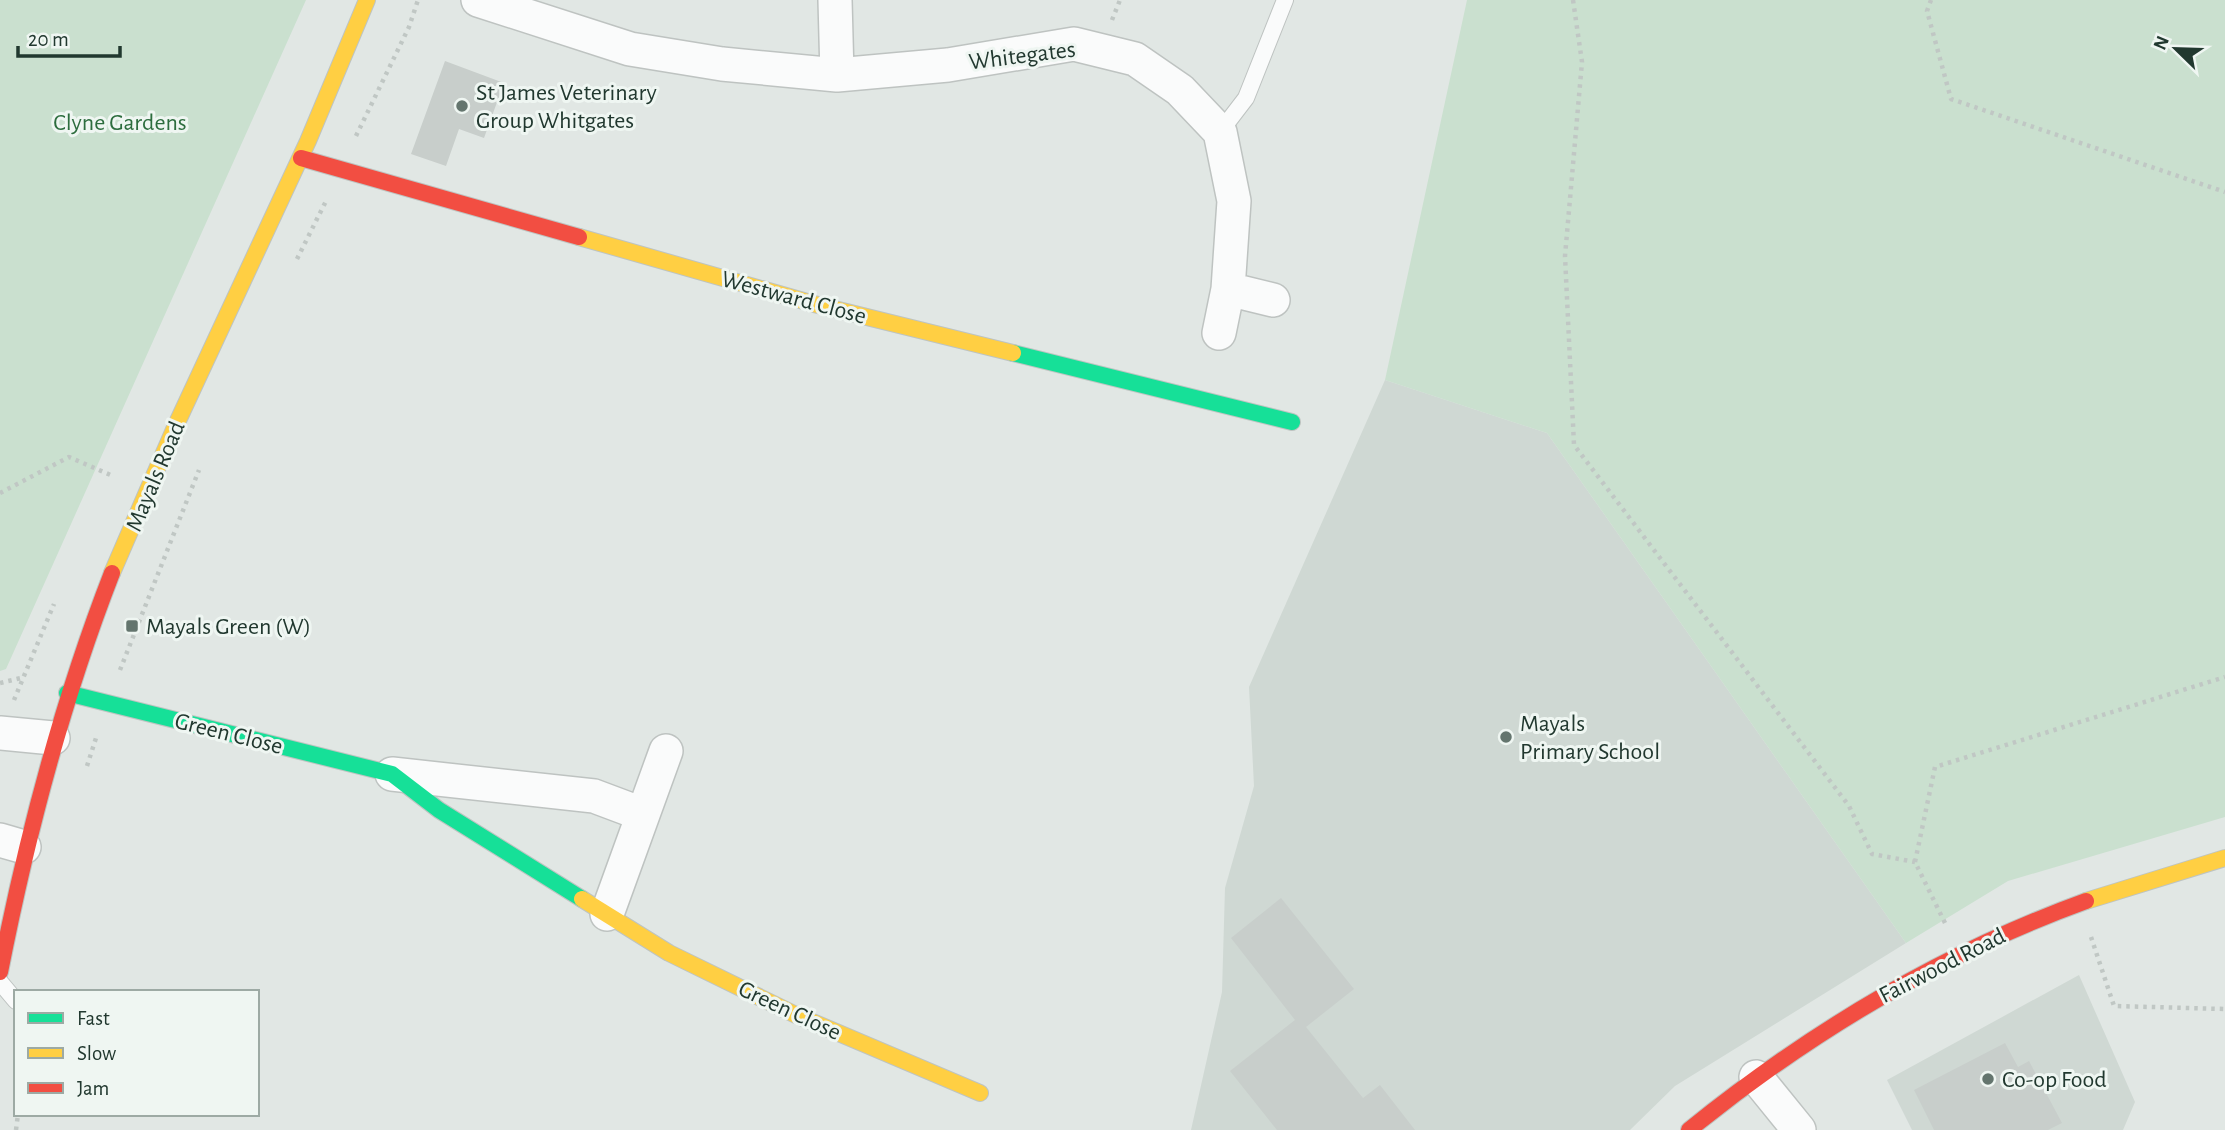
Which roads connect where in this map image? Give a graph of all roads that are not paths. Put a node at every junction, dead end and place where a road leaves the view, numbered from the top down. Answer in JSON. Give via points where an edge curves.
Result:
{"nodes":[{"id":1,"x":367,"y":0,"type":"edge"},
{"id":2,"x":478,"y":0,"type":"edge"},
{"id":3,"x":835,"y":0,"type":"edge"},
{"id":4,"x":1285,"y":0,"type":"edge"},
{"id":5,"x":837,"y":75,"type":"junction"},
{"id":6,"x":1220,"y":132,"type":"junction"},
{"id":7,"x":301,"y":158,"type":"junction"},
{"id":8,"x":1228,"y":289,"type":"junction"},
{"id":9,"x":1273,"y":300,"type":"dead end"},
{"id":10,"x":1219,"y":333,"type":"dead end"},
{"id":11,"x":1292,"y":422,"type":"dead end"},
{"id":12,"x":67,"y":693,"type":"junction"},
{"id":13,"x":2,"y":733,"type":"edge"},
{"id":14,"x":53,"y":738,"type":"junction"},
{"id":15,"x":666,"y":751,"type":"dead end"},
{"id":16,"x":391,"y":774,"type":"junction"},
{"id":17,"x":642,"y":814,"type":"junction"},
{"id":18,"x":12,"y":844,"type":"edge"},
{"id":19,"x":2225,"y":858,"type":"edge"},
{"id":20,"x":607,"y":914,"type":"junction"},
{"id":21,"x":0,"y":972,"type":"edge"},
{"id":22,"x":0,"y":982,"type":"edge"},
{"id":23,"x":14,"y":999,"type":"edge"},
{"id":24,"x":1756,"y":1077,"type":"junction"},
{"id":25,"x":980,"y":1093,"type":"dead end"},
{"id":26,"x":1689,"y":1130,"type":"edge"},
{"id":27,"x":1799,"y":1130,"type":"edge"}],
"edges":[{"from":1,"to":7,"type":"street","name":"Mayals Road"},
{"from":2,"to":5,"type":"street","name":"Whitegates","via":[[630,49]]},
{"from":3,"to":5,"type":"street"},
{"from":4,"to":6,"type":"lane","via":[[1246,98]]},
{"from":5,"to":6,"type":"street","name":"Whitegates","via":[[948,65],[1074,44],[1135,59],[1180,90]]},
{"from":6,"to":8,"type":"street","via":[[1234,201]]},
{"from":7,"to":11,"type":"street","name":"Westward Close","via":[[814,304]]},
{"from":7,"to":12,"type":"street","name":"Mayals Road","via":[[165,451]]},
{"from":8,"to":9,"type":"street"},
{"from":8,"to":10,"type":"street"},
{"from":12,"to":14,"type":"street","name":"Mayals Road"},
{"from":12,"to":16,"type":"street","name":"Green Close"},
{"from":13,"to":14,"type":"street"},
{"from":14,"to":18,"type":"street","name":"Mayals Road"},
{"from":15,"to":17,"type":"street"},
{"from":16,"to":17,"type":"street","name":"Green Close","via":[[594,796]]},
{"from":16,"to":20,"type":"street","name":"Green Close","via":[[439,810]]},
{"from":17,"to":20,"type":"street"},
{"from":18,"to":21,"type":"street","name":"Mayals Road"},
{"from":19,"to":24,"type":"street","name":"Fairwood Road","via":[[2079,903],[1960,954],[1869,1003]]},
{"from":20,"to":25,"type":"street","name":"Green Close","via":[[669,953],[796,1015]]},
{"from":22,"to":23,"type":"lane"},
{"from":24,"to":26,"type":"street","name":"Fairwood Road"},
{"from":24,"to":27,"type":"street"}]}
